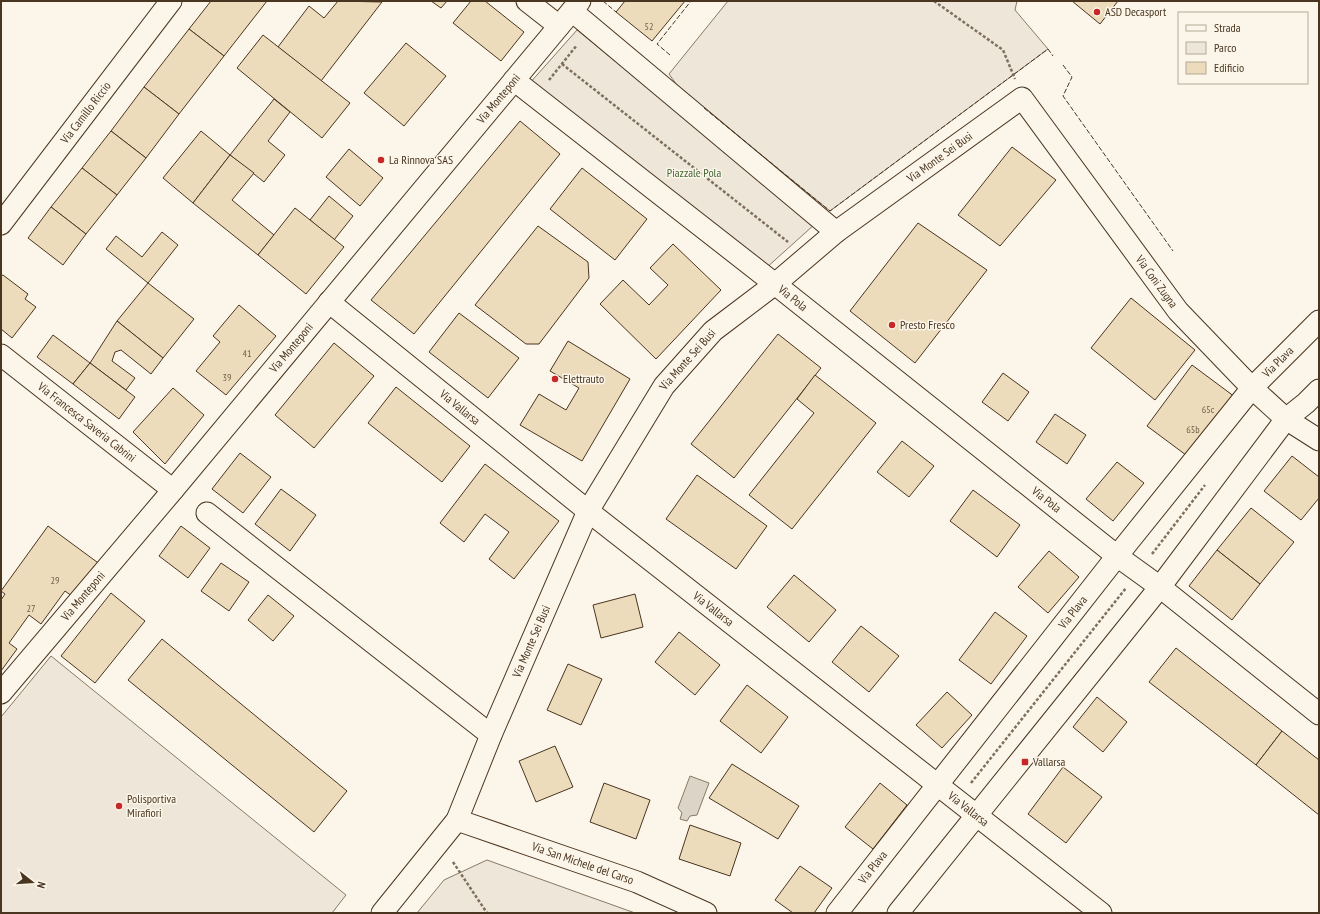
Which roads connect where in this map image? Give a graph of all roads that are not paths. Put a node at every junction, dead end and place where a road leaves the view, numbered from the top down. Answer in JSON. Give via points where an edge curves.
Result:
{"nodes":[{"id":1,"x":171,"y":1,"type":"edge"},
{"id":2,"x":526,"y":1,"type":"edge"},
{"id":3,"x":570,"y":13,"type":"edge"},
{"id":4,"x":514,"y":80,"type":"junction"},
{"id":5,"x":1022,"y":98,"type":"joint"},
{"id":6,"x":1,"y":224,"type":"edge"},
{"id":7,"x":836,"y":232,"type":"junction"},
{"id":8,"x":775,"y":284,"type":"junction"},
{"id":9,"x":329,"y":302,"type":"junction"},
{"id":10,"x":1319,"y":321,"type":"edge"},
{"id":11,"x":1,"y":355,"type":"edge"},
{"id":12,"x":1252,"y":388,"type":"junction"},
{"id":13,"x":1319,"y":390,"type":"edge"},
{"id":14,"x":1286,"y":419,"type":"junction"},
{"id":15,"x":1319,"y":440,"type":"edge"},
{"id":16,"x":173,"y":490,"type":"junction"},
{"id":17,"x":588,"y":511,"type":"junction"},
{"id":18,"x":207,"y":514,"type":"dead end"},
{"id":19,"x":1117,"y":556,"type":"junction"},
{"id":20,"x":1160,"y":587,"type":"junction"},
{"id":21,"x":1,"y":693,"type":"edge"},
{"id":22,"x":1319,"y":714,"type":"edge"},
{"id":23,"x":491,"y":735,"type":"junction"},
{"id":24,"x":938,"y":785,"type":"junction"},
{"id":25,"x":976,"y":816,"type":"junction"},
{"id":26,"x":457,"y":820,"type":"junction"},
{"id":27,"x":382,"y":913,"type":"edge"},
{"id":28,"x":706,"y":913,"type":"edge"},
{"id":29,"x":837,"y":913,"type":"edge"},
{"id":30,"x":898,"y":913,"type":"edge"},
{"id":31,"x":1101,"y":913,"type":"edge"}],
"edges":[{"from":1,"to":6,"type":"street","name":"Via Camillo Riccio"},
{"from":2,"to":3,"type":"street"},
{"from":3,"to":4,"type":"street","name":"Via Monteponi"},
{"from":3,"to":7,"type":"street","via":[[591,27]]},
{"from":4,"to":8,"type":"street"},
{"from":4,"to":9,"type":"street","name":"Via Monteponi"},
{"from":5,"to":7,"type":"street","name":"Via Monte Sei Busi"},
{"from":5,"to":12,"type":"street","name":"Via Coni Zugna","via":[[1178,311]]},
{"from":7,"to":8,"type":"street","name":"Via Monte Sei Busi"},
{"from":8,"to":17,"type":"street","name":"Via Monte Sei Busi","via":[[713,331],[664,386]]},
{"from":8,"to":19,"type":"street","name":"Via Pola"},
{"from":9,"to":16,"type":"street","name":"Via Monteponi"},
{"from":9,"to":17,"type":"street","name":"Via Vallarsa"},
{"from":10,"to":12,"type":"street","name":"Via Plava"},
{"from":11,"to":16,"type":"street","name":"Via Francesca Saveria Cabrini"},
{"from":12,"to":14,"type":"street","name":"Via Coni Zugna"},
{"from":12,"to":19,"type":"street","name":"Via Plava"},
{"from":13,"to":14,"type":"street"},
{"from":14,"to":15,"type":"street","name":"Via Coni Zugna"},
{"from":14,"to":20,"type":"street"},
{"from":16,"to":21,"type":"street","name":"Via Monteponi"},
{"from":17,"to":23,"type":"street","name":"Via Monte Sei Busi"},
{"from":17,"to":24,"type":"street","name":"Via Vallarsa"},
{"from":18,"to":23,"type":"street"},
{"from":19,"to":20,"type":"street","name":"Via Pola"},
{"from":19,"to":24,"type":"street","name":"Via Plava"},
{"from":20,"to":22,"type":"street","name":"Via Pola"},
{"from":20,"to":25,"type":"street"},
{"from":23,"to":26,"type":"street","name":"Via Monte Sei Busi"},
{"from":24,"to":25,"type":"street","name":"Via Vallarsa"},
{"from":24,"to":29,"type":"street","name":"Via Plava"},
{"from":25,"to":30,"type":"street"},
{"from":25,"to":31,"type":"street","name":"Via Vallarsa"},
{"from":26,"to":27,"type":"street","name":"Via Monte Sei Busi"},
{"from":26,"to":28,"type":"street","name":"Via San Michele del Carso","via":[[637,882]]}]}
